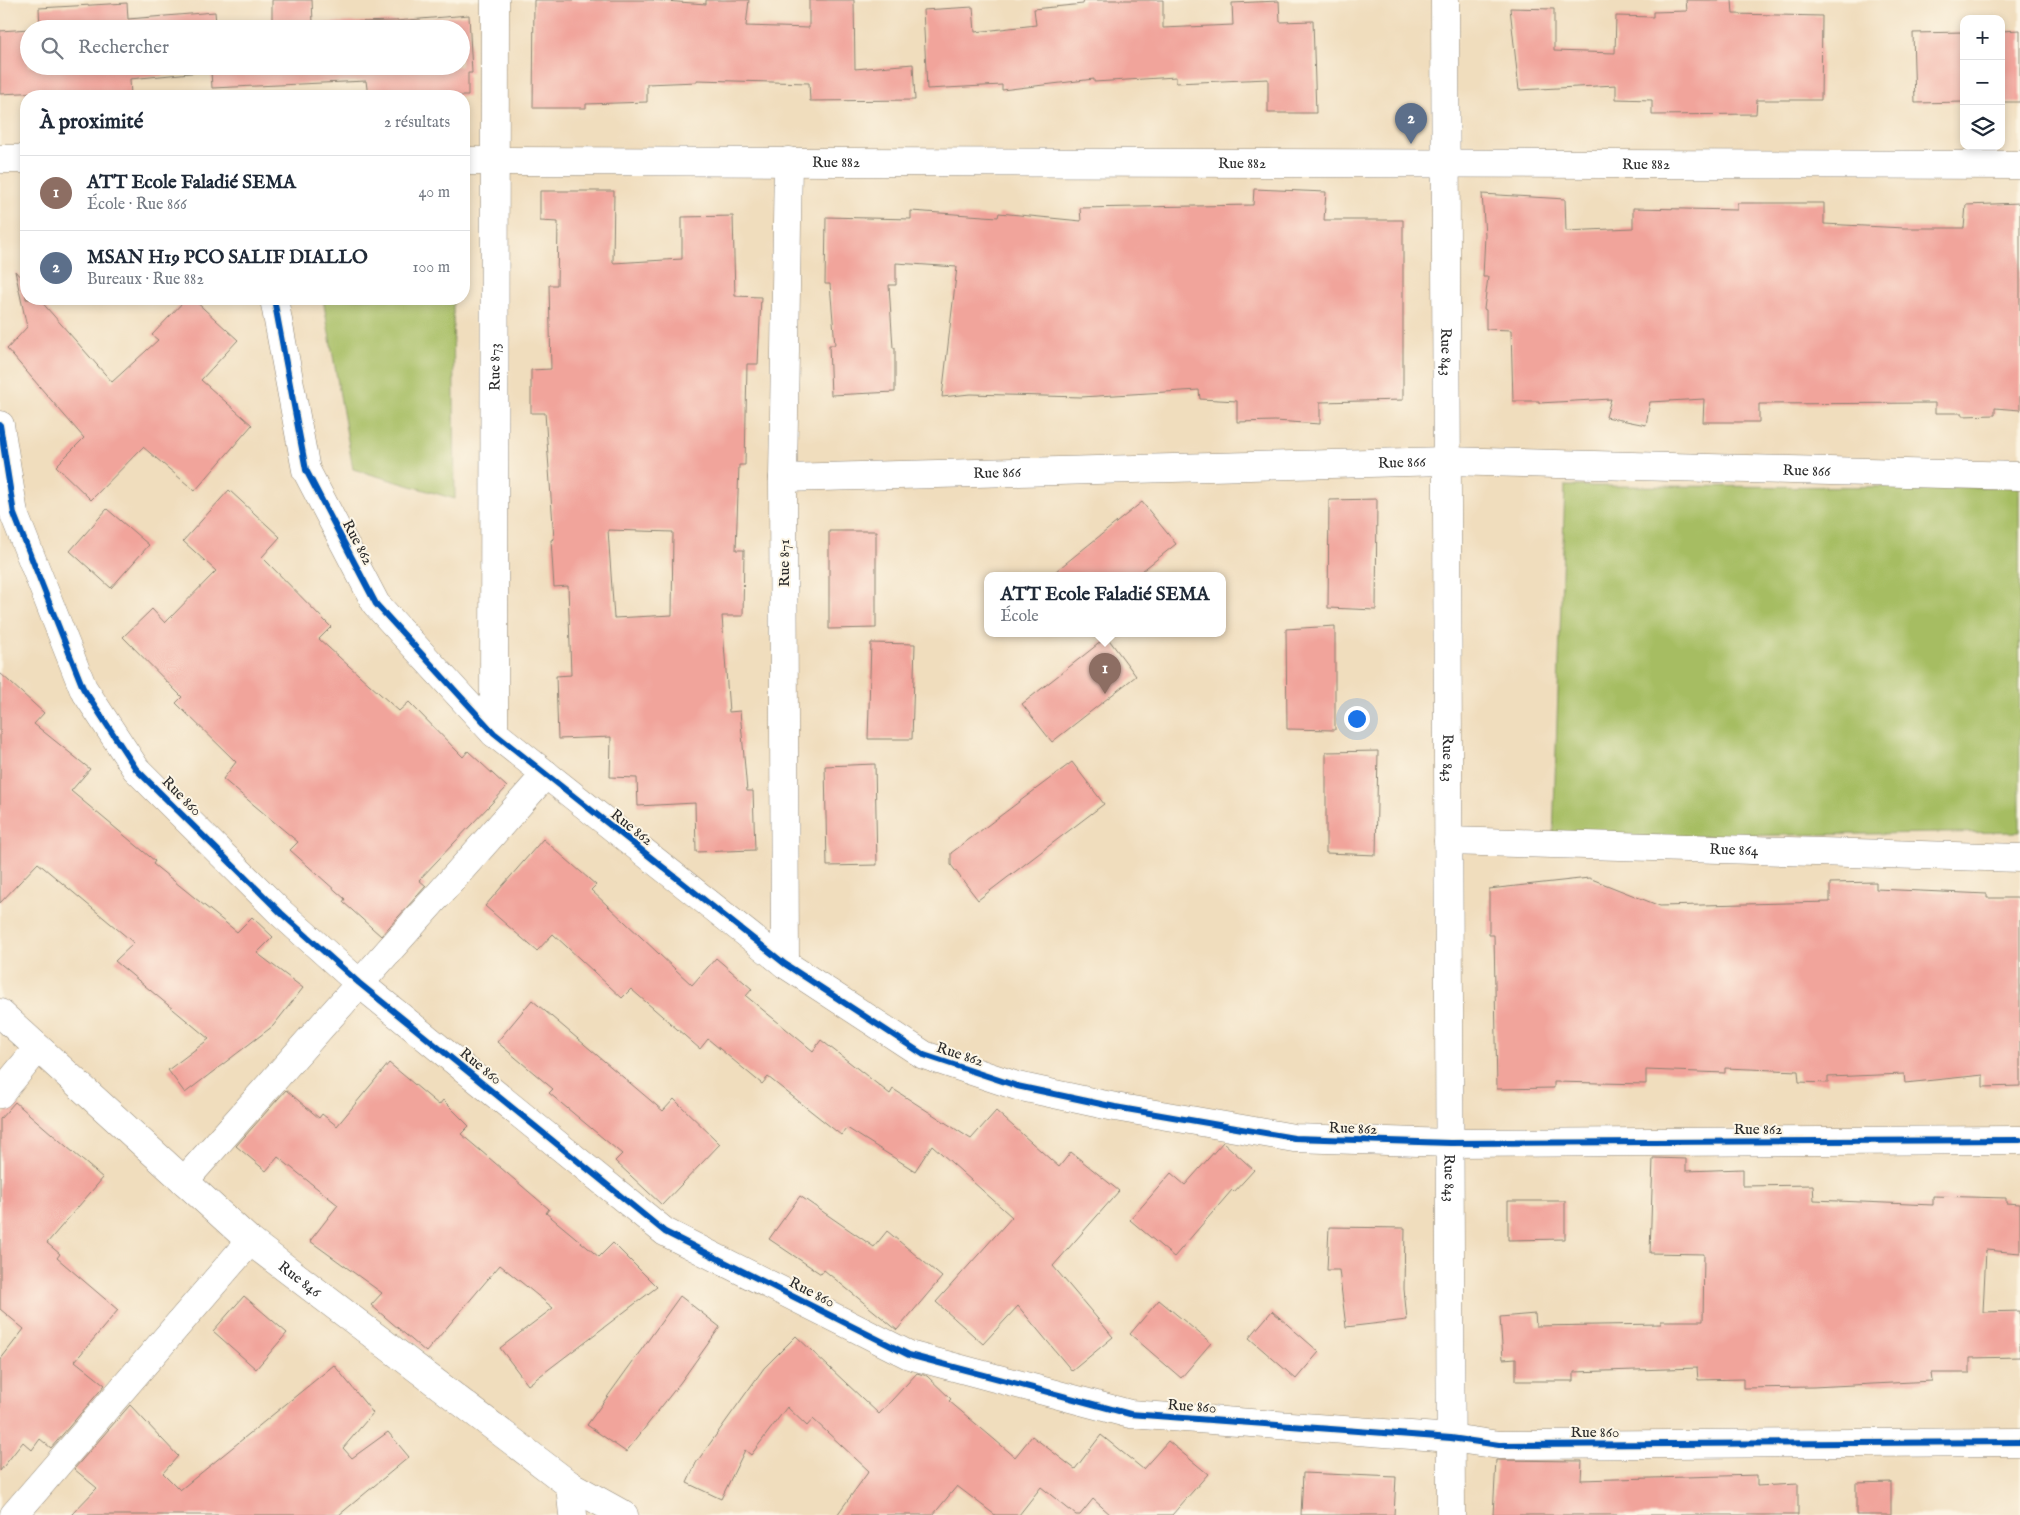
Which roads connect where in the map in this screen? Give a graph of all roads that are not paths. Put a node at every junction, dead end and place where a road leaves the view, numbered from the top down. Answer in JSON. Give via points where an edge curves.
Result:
{"nodes":[{"id":1,"x":496,"y":0,"type":"edge"},
{"id":2,"x":1445,"y":0,"type":"edge"},
{"id":3,"x":0,"y":159,"type":"edge"},
{"id":4,"x":20,"y":159,"type":"edge"},
{"id":5,"x":470,"y":160,"type":"edge"},
{"id":6,"x":495,"y":161,"type":"junction"},
{"id":7,"x":788,"y":161,"type":"junction"},
{"id":8,"x":1445,"y":163,"type":"junction"},
{"id":9,"x":2020,"y":165,"type":"edge"},
{"id":10,"x":275,"y":305,"type":"edge"},
{"id":11,"x":0,"y":425,"type":"edge"},
{"id":12,"x":1446,"y":461,"type":"junction"},
{"id":13,"x":2020,"y":476,"type":"edge"},
{"id":14,"x":783,"y":478,"type":"junction"},
{"id":15,"x":494,"y":733,"type":"junction"},
{"id":16,"x":546,"y":774,"type":"junction"},
{"id":17,"x":1448,"y":841,"type":"junction"},
{"id":18,"x":2020,"y":858,"type":"edge"},
{"id":19,"x":785,"y":964,"type":"junction"},
{"id":20,"x":359,"y":983,"type":"junction"},
{"id":21,"x":0,"y":1013,"type":"edge"},
{"id":22,"x":38,"y":1048,"type":"junction"},
{"id":23,"x":0,"y":1094,"type":"edge"},
{"id":24,"x":2020,"y":1140,"type":"edge"},
{"id":25,"x":1450,"y":1143,"type":"junction"},
{"id":26,"x":184,"y":1181,"type":"junction"},
{"id":27,"x":250,"y":1241,"type":"junction"},
{"id":28,"x":1451,"y":1438,"type":"junction"},
{"id":29,"x":2020,"y":1442,"type":"edge"},
{"id":30,"x":570,"y":1485,"type":"junction"},
{"id":31,"x":14,"y":1515,"type":"edge"},
{"id":32,"x":573,"y":1515,"type":"edge"},
{"id":33,"x":624,"y":1515,"type":"edge"},
{"id":34,"x":1451,"y":1515,"type":"edge"}],
"edges":[{"from":1,"to":6,"type":"street","name":"Rue 873"},
{"from":2,"to":8,"type":"street","name":"Rue 843"},
{"from":3,"to":4,"type":"street"},
{"from":5,"to":6,"type":"street","name":"Rue 882"},
{"from":6,"to":7,"type":"street","name":"Rue 882"},
{"from":6,"to":15,"type":"street","name":"Rue 873"},
{"from":7,"to":8,"type":"street","name":"Rue 882"},
{"from":7,"to":14,"type":"street","name":"Rue 871"},
{"from":8,"to":9,"type":"street","name":"Rue 882"},
{"from":8,"to":12,"type":"street","name":"Rue 843"},
{"from":10,"to":15,"type":"street","name":"Rue 862","via":[[306,470],[376,604]]},
{"from":11,"to":20,"type":"street","name":"Rue 860","via":[[14,514],[83,688],[136,769],[281,913]]},
{"from":12,"to":13,"type":"street","name":"Rue 866"},
{"from":12,"to":14,"type":"street","name":"Rue 866"},
{"from":12,"to":17,"type":"street","name":"Rue 843"},
{"from":14,"to":19,"type":"street","name":"Rue 871"},
{"from":15,"to":16,"type":"street","name":"Rue 862"},
{"from":16,"to":19,"type":"street","name":"Rue 862"},
{"from":16,"to":20,"type":"street"},
{"from":17,"to":18,"type":"street","name":"Rue 864"},
{"from":17,"to":25,"type":"street","name":"Rue 843"},
{"from":19,"to":25,"type":"street","name":"Rue 862","via":[[924,1055],[1017,1086],[1115,1107],[1294,1138]]},
{"from":20,"to":26,"type":"street"},
{"from":20,"to":28,"type":"street","name":"Rue 860","via":[[665,1232],[909,1355],[1130,1414]]},
{"from":21,"to":22,"type":"street","name":"Rue 846"},
{"from":22,"to":23,"type":"street"},
{"from":22,"to":26,"type":"street","name":"Rue 846"},
{"from":24,"to":25,"type":"street","name":"Rue 862"},
{"from":25,"to":28,"type":"street","name":"Rue 843"},
{"from":26,"to":27,"type":"street","name":"Rue 846"},
{"from":27,"to":30,"type":"street","name":"Rue 846"},
{"from":27,"to":31,"type":"street"},
{"from":28,"to":29,"type":"street","name":"Rue 860","via":[[1499,1445]]},
{"from":28,"to":34,"type":"street","name":"Rue 843"},
{"from":30,"to":32,"type":"street"},
{"from":30,"to":33,"type":"street","name":"Rue 846"}]}
